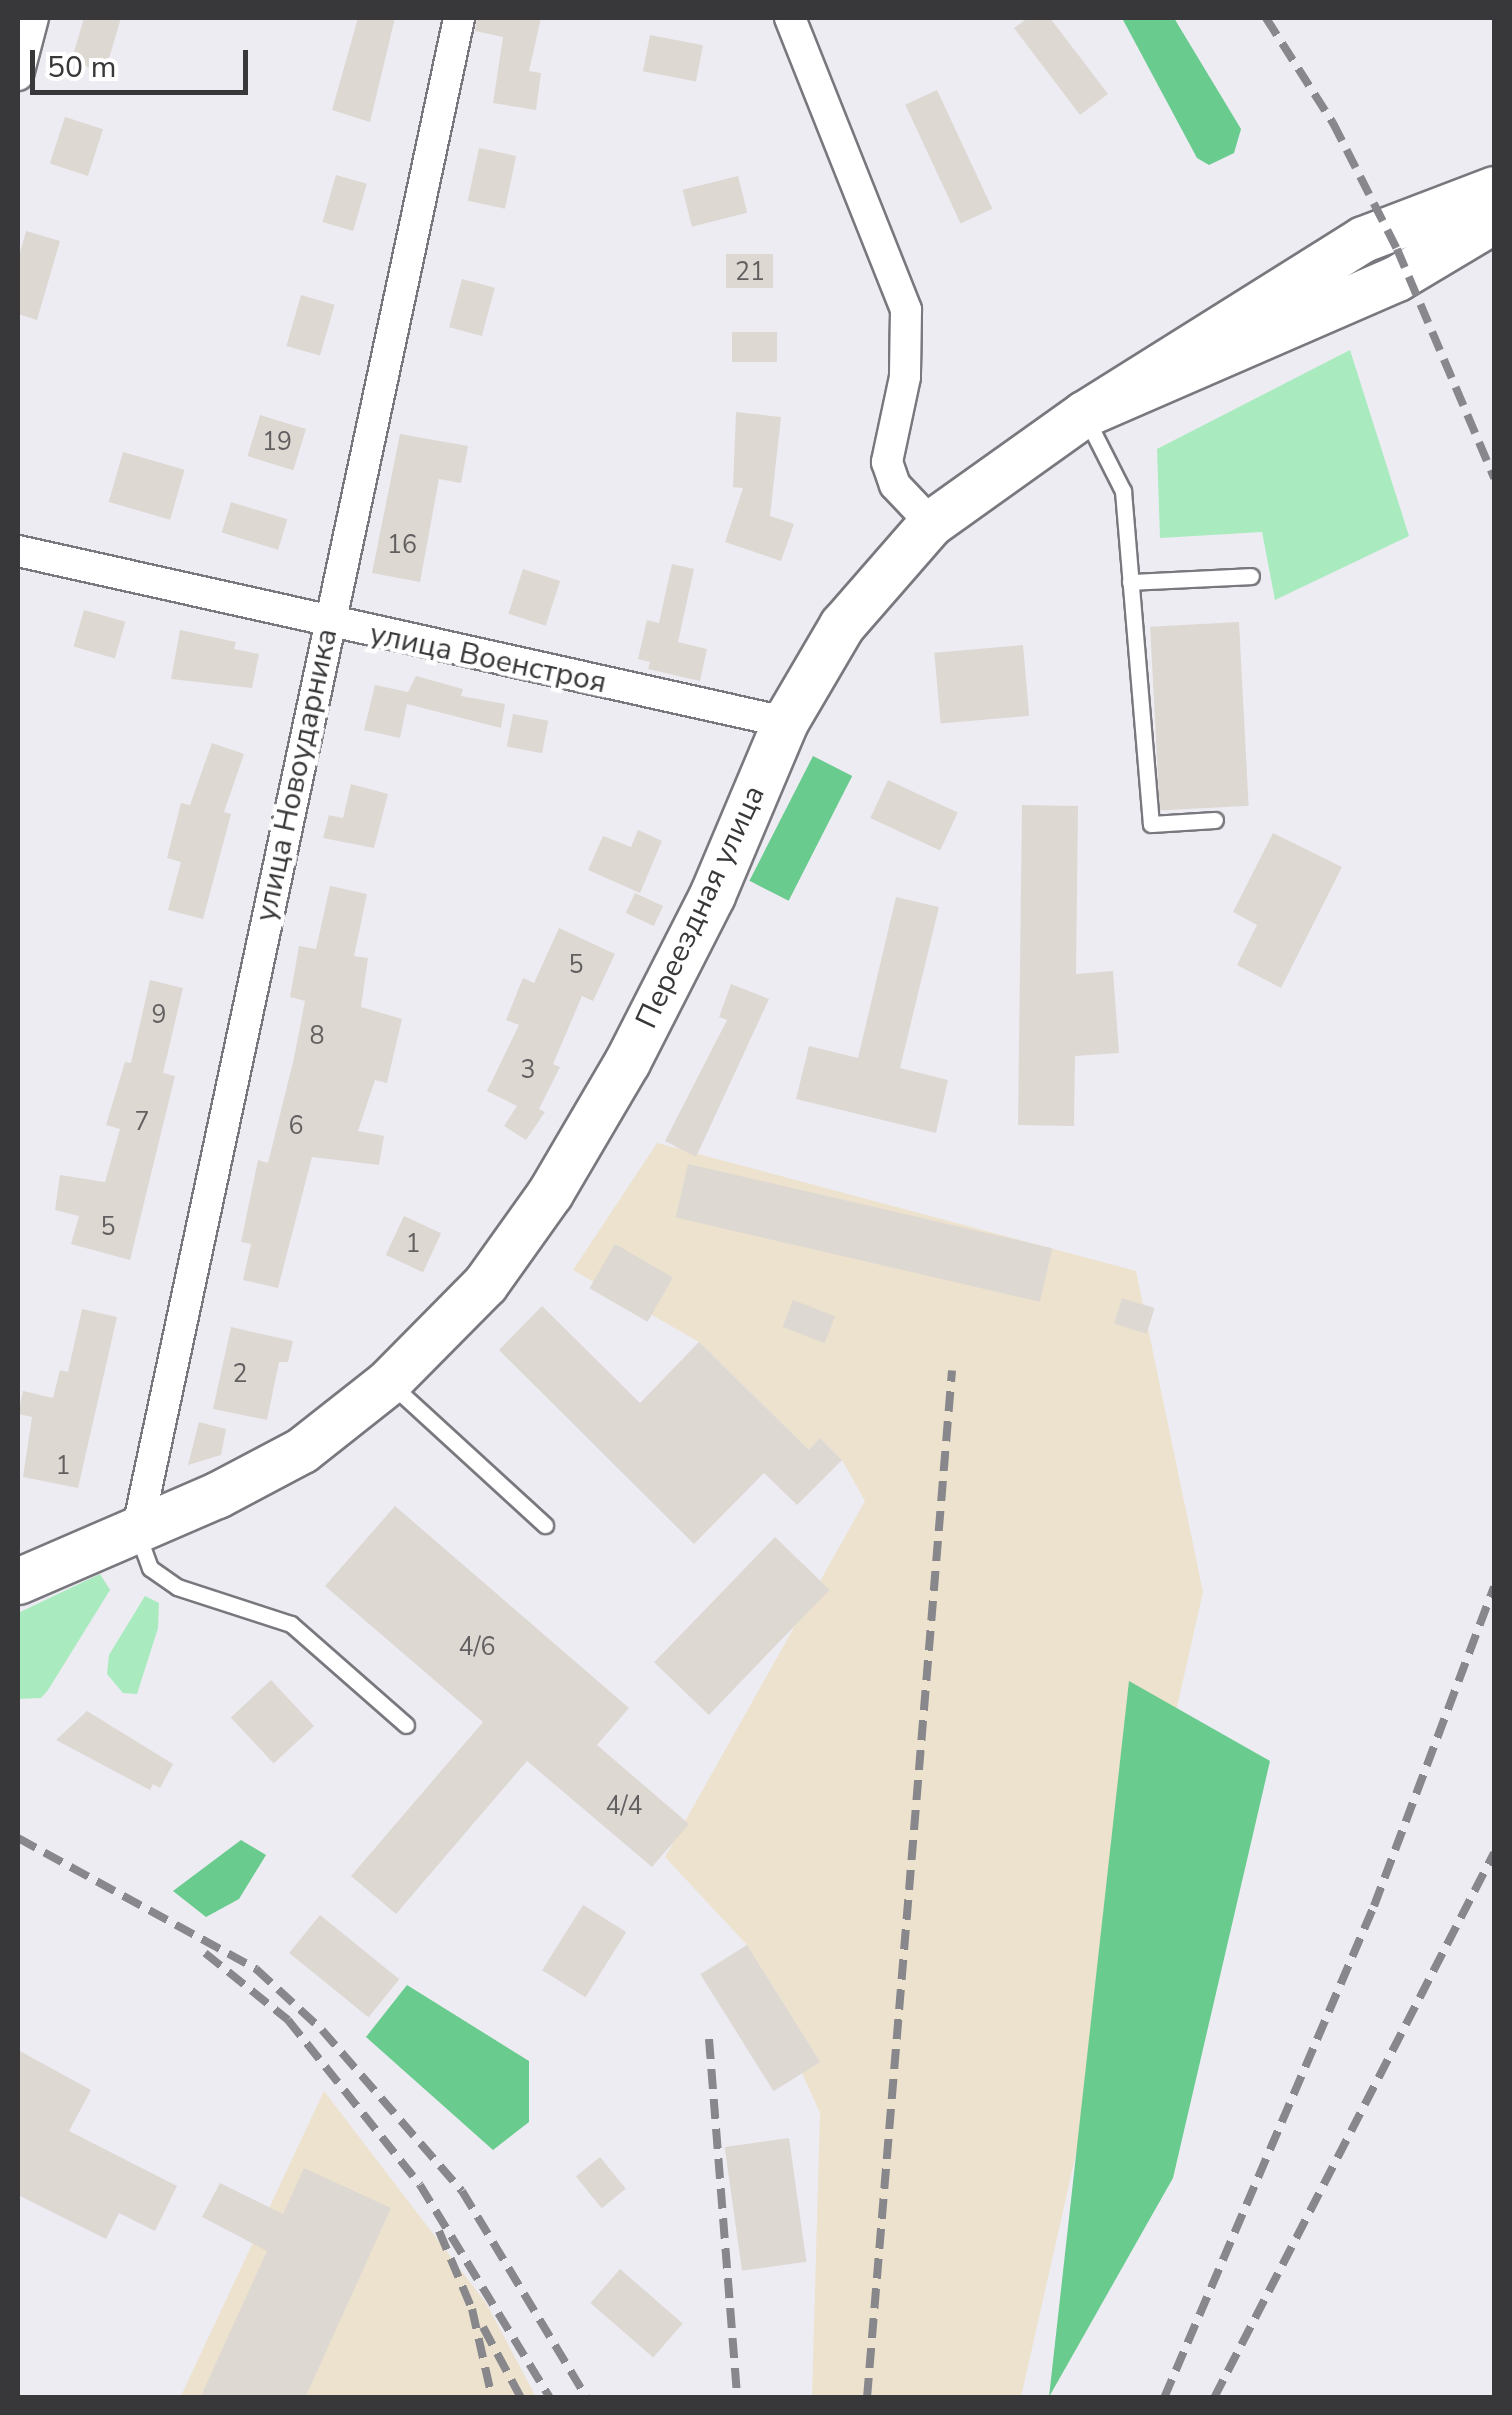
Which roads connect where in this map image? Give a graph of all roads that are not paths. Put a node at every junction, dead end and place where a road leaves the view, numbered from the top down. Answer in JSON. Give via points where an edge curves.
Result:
{"nodes":[{"id":1,"x":33,"y":18,"type":"edge"},
{"id":2,"x":458,"y":18,"type":"edge"},
{"id":3,"x":790,"y":18,"type":"edge"},
{"id":4,"x":18,"y":75,"type":"edge"},
{"id":5,"x":1494,"y":189,"type":"edge"},
{"id":6,"x":1494,"y":220,"type":"edge"},
{"id":7,"x":1084,"y":414,"type":"junction"},
{"id":8,"x":931,"y":523,"type":"junction"},
{"id":9,"x":18,"y":551,"type":"edge"},
{"id":10,"x":1251,"y":576,"type":"dead end"},
{"id":11,"x":1130,"y":582,"type":"junction"},
{"id":12,"x":329,"y":625,"type":"junction"},
{"id":13,"x":785,"y":722,"type":"junction"},
{"id":14,"x":1214,"y":820,"type":"dead end"},
{"id":15,"x":388,"y":1382,"type":"junction"},
{"id":16,"x":545,"y":1525,"type":"dead end"},
{"id":17,"x":137,"y":1532,"type":"junction"},
{"id":18,"x":18,"y":1581,"type":"edge"},
{"id":19,"x":406,"y":1725,"type":"dead end"}],
"edges":[{"from":1,"to":4,"type":"street"},
{"from":2,"to":12,"type":"street","name":"улица Новоударника"},
{"from":3,"to":8,"type":"street","via":[[906,310],[905,376],[887,462],[895,486]]},
{"from":5,"to":7,"type":"street","via":[[1363,240]]},
{"from":6,"to":7,"type":"street","via":[[1397,278]]},
{"from":7,"to":8,"type":"street","name":"Переездная улица"},
{"from":7,"to":11,"type":"lane","via":[[1123,491]]},
{"from":8,"to":13,"type":"street","name":"Переездная улица","via":[[842,624]]},
{"from":9,"to":12,"type":"street","name":"улица Военстроя"},
{"from":10,"to":11,"type":"lane"},
{"from":11,"to":14,"type":"lane","via":[[1151,824]]},
{"from":12,"to":13,"type":"street","name":"улица Военстроя"},
{"from":12,"to":17,"type":"street","name":"улица Новоударника"},
{"from":13,"to":15,"type":"street","name":"Переездная улица","via":[[712,896],[550,1193],[485,1284]]},
{"from":15,"to":16,"type":"lane"},
{"from":15,"to":17,"type":"street","name":"Переездная улица","via":[[302,1450]]},
{"from":17,"to":18,"type":"street","name":"Переездная улица"},
{"from":17,"to":19,"type":"lane","via":[[150,1568],[177,1587],[292,1624]]}]}
